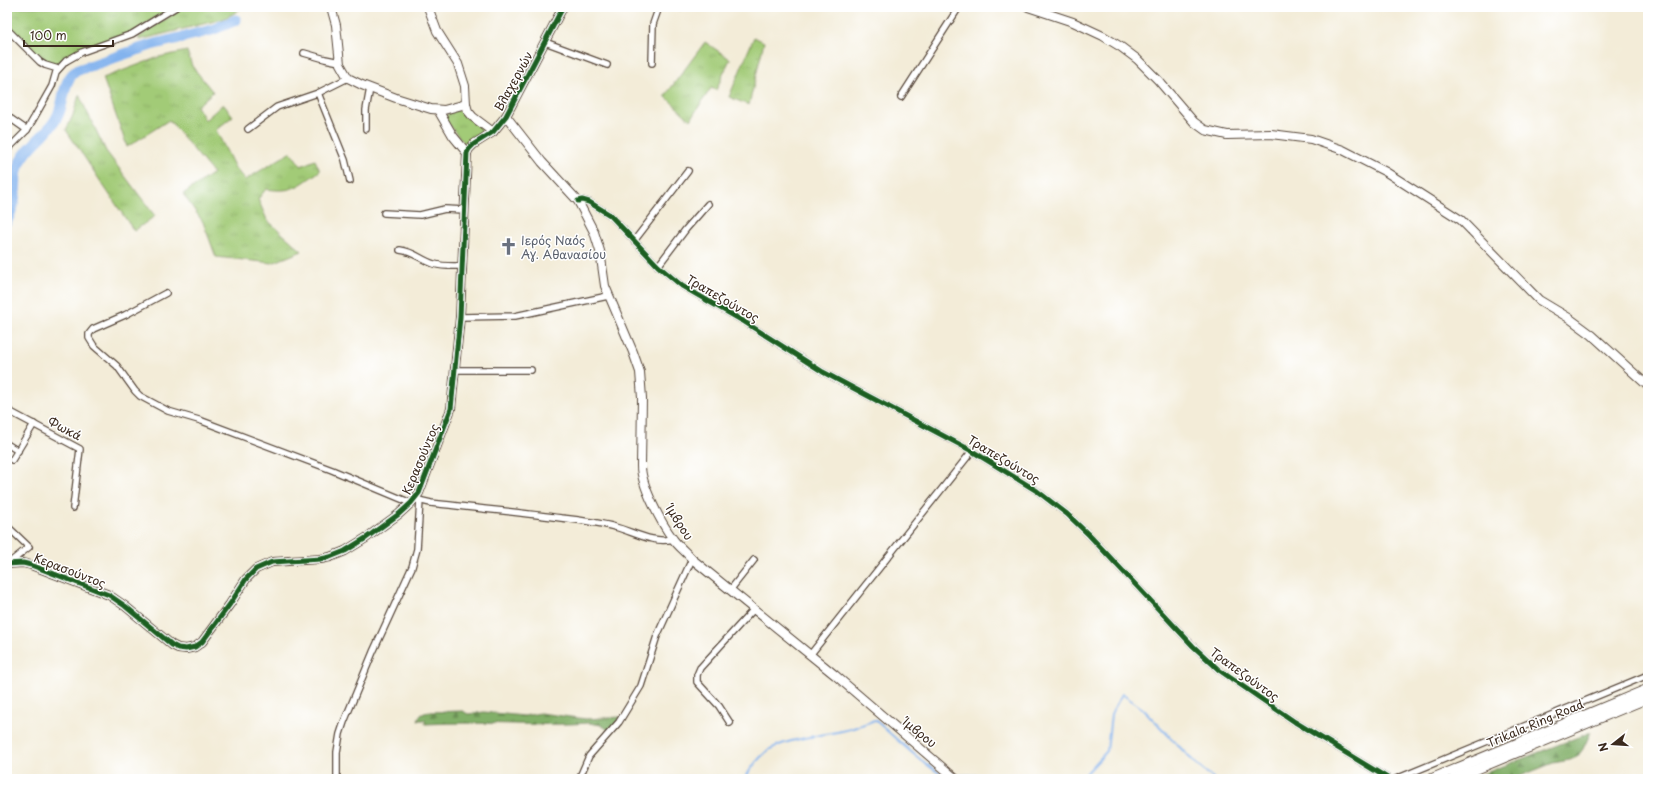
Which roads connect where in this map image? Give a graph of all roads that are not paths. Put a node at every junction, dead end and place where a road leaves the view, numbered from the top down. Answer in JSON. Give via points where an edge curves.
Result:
{"nodes":[{"id":1,"x":176,"y":7,"type":"edge"},
{"id":2,"x":331,"y":7,"type":"edge"},
{"id":3,"x":428,"y":7,"type":"edge"},
{"id":4,"x":563,"y":7,"type":"edge"},
{"id":5,"x":659,"y":7,"type":"edge"},
{"id":6,"x":959,"y":7,"type":"edge"},
{"id":7,"x":1028,"y":7,"type":"edge"},
{"id":8,"x":7,"y":29,"type":"edge"},
{"id":9,"x":545,"y":42,"type":"junction"},
{"id":10,"x":304,"y":53,"type":"dead end"},
{"id":11,"x":340,"y":62,"type":"junction"},
{"id":12,"x":652,"y":63,"type":"dead end"},
{"id":13,"x":607,"y":65,"type":"dead end"},
{"id":14,"x":58,"y":69,"type":"junction"},
{"id":15,"x":348,"y":78,"type":"junction"},
{"id":16,"x":370,"y":88,"type":"junction"},
{"id":17,"x":318,"y":93,"type":"junction"},
{"id":18,"x":901,"y":97,"type":"dead end"},
{"id":19,"x":466,"y":104,"type":"junction"},
{"id":20,"x":438,"y":110,"type":"junction"},
{"id":21,"x":7,"y":116,"type":"edge"},
{"id":22,"x":506,"y":116,"type":"junction"},
{"id":23,"x":248,"y":129,"type":"dead end"},
{"id":24,"x":366,"y":129,"type":"dead end"},
{"id":25,"x":27,"y":130,"type":"junction"},
{"id":26,"x":493,"y":132,"type":"junction"},
{"id":27,"x":7,"y":150,"type":"edge"},
{"id":28,"x":467,"y":153,"type":"junction"},
{"id":29,"x":688,"y":171,"type":"dead end"},
{"id":30,"x":350,"y":181,"type":"dead end"},
{"id":31,"x":578,"y":201,"type":"junction"},
{"id":32,"x":708,"y":204,"type":"dead end"},
{"id":33,"x":465,"y":210,"type":"junction"},
{"id":34,"x":384,"y":213,"type":"dead end"},
{"id":35,"x":634,"y":241,"type":"junction"},
{"id":36,"x":400,"y":250,"type":"dead end"},
{"id":37,"x":463,"y":266,"type":"junction"},
{"id":38,"x":658,"y":266,"type":"junction"},
{"id":39,"x":166,"y":293,"type":"dead end"},
{"id":40,"x":608,"y":296,"type":"junction"},
{"id":41,"x":460,"y":317,"type":"junction"},
{"id":42,"x":455,"y":370,"type":"junction"},
{"id":43,"x":531,"y":370,"type":"dead end"},
{"id":44,"x":1648,"y":386,"type":"edge"},
{"id":45,"x":7,"y":410,"type":"edge"},
{"id":46,"x":34,"y":424,"type":"junction"},
{"id":47,"x":7,"y":444,"type":"edge"},
{"id":48,"x":18,"y":451,"type":"junction"},
{"id":49,"x":972,"y":451,"type":"junction"},
{"id":50,"x":12,"y":460,"type":"dead end"},
{"id":51,"x":415,"y":501,"type":"junction"},
{"id":52,"x":73,"y":508,"type":"dead end"},
{"id":53,"x":7,"y":526,"type":"edge"},
{"id":54,"x":673,"y":539,"type":"junction"},
{"id":55,"x":692,"y":559,"type":"junction"},
{"id":56,"x":754,"y":560,"type":"dead end"},
{"id":57,"x":8,"y":564,"type":"edge"},
{"id":58,"x":731,"y":589,"type":"junction"},
{"id":59,"x":754,"y":609,"type":"junction"},
{"id":60,"x":810,"y":655,"type":"junction"},
{"id":61,"x":1648,"y":675,"type":"edge"},
{"id":62,"x":1648,"y":689,"type":"edge"},
{"id":63,"x":1648,"y":698,"type":"edge"},
{"id":64,"x":730,"y":723,"type":"dead end"},
{"id":65,"x":337,"y":779,"type":"edge"},
{"id":66,"x":579,"y":779,"type":"edge"},
{"id":67,"x":956,"y":779,"type":"edge"},
{"id":68,"x":1389,"y":779,"type":"edge"},
{"id":69,"x":1396,"y":779,"type":"edge"},
{"id":70,"x":1431,"y":779,"type":"edge"},
{"id":71,"x":1453,"y":779,"type":"edge"}],
"edges":[{"from":1,"to":14,"type":"street","via":[[132,34],[74,56]]},
{"from":2,"to":11,"type":"street","via":[[336,25]]},
{"from":3,"to":19,"type":"street","via":[[437,31],[458,64],[465,86]]},
{"from":4,"to":9,"type":"street","name":"Βλαχερνών"},
{"from":5,"to":12,"type":"street","via":[[653,24]]},
{"from":6,"to":18,"type":"street"},
{"from":7,"to":44,"type":"street","via":[[1103,36],[1129,53],[1163,85],[1190,119],[1205,130],[1227,135],[1272,134],[1311,139],[1370,162],[1402,181],[1461,220],[1539,300],[1592,335]]},
{"from":8,"to":14,"type":"street","via":[[40,62]]},
{"from":9,"to":13,"type":"street"},
{"from":9,"to":22,"type":"street","name":"Βλαχερνών"},
{"from":10,"to":11,"type":"street"},
{"from":11,"to":15,"type":"street"},
{"from":14,"to":25,"type":"street","via":[[42,106]]},
{"from":15,"to":16,"type":"street"},
{"from":15,"to":17,"type":"street"},
{"from":16,"to":20,"type":"street"},
{"from":16,"to":24,"type":"street"},
{"from":17,"to":23,"type":"street","via":[[277,107]]},
{"from":17,"to":30,"type":"street","via":[[345,160]]},
{"from":19,"to":20,"type":"street"},
{"from":19,"to":26,"type":"street","via":[[473,117]]},
{"from":20,"to":28,"type":"street","via":[[453,136]]},
{"from":21,"to":25,"type":"street"},
{"from":22,"to":26,"type":"street","name":"Βλαχερνών"},
{"from":22,"to":31,"type":"street","via":[[542,162]]},
{"from":25,"to":27,"type":"street"},
{"from":26,"to":28,"type":"street","name":"Βλαχερνών","via":[[474,144]]},
{"from":28,"to":33,"type":"street","name":"Κερασούντος"},
{"from":29,"to":35,"type":"street"},
{"from":31,"to":35,"type":"street","name":"Τραπεζούντος","via":[[586,201],[604,210]]},
{"from":31,"to":40,"type":"street","name":"Ίμβρου","via":[[597,240],[602,276]]},
{"from":32,"to":38,"type":"street"},
{"from":33,"to":34,"type":"street","via":[[440,210],[420,215]]},
{"from":33,"to":37,"type":"street","name":"Κερασούντος"},
{"from":35,"to":38,"type":"street","name":"Τραπεζούντος"},
{"from":36,"to":37,"type":"street","via":[[413,252],[436,265]]},
{"from":37,"to":41,"type":"street","name":"Κερασούντος"},
{"from":38,"to":49,"type":"street","name":"Τραπεζούντος","via":[[682,286],[743,321],[814,368]]},
{"from":39,"to":51,"type":"street","via":[[93,329],[89,334],[94,346],[117,366],[140,396],[168,411],[202,421]]},
{"from":40,"to":41,"type":"street","via":[[515,316]]},
{"from":40,"to":54,"type":"street","name":"Ίμβρου","via":[[640,372],[642,477]]},
{"from":41,"to":42,"type":"street","name":"Κερασούντος"},
{"from":42,"to":43,"type":"street"},
{"from":42,"to":51,"type":"street","name":"Κερασούντος","via":[[451,409]]},
{"from":45,"to":46,"type":"street","name":"Φωκά"},
{"from":46,"to":48,"type":"street"},
{"from":46,"to":52,"type":"street","name":"Φωκά","via":[[80,449]]},
{"from":47,"to":48,"type":"street"},
{"from":48,"to":50,"type":"street"},
{"from":49,"to":60,"type":"street"},
{"from":49,"to":68,"type":"street","name":"Τραπεζούντος","via":[[1020,479],[1074,521],[1219,670],[1295,722]]},
{"from":51,"to":54,"type":"street","via":[[584,521],[612,526],[656,541]]},
{"from":51,"to":57,"type":"street","name":"Κερασούντος","via":[[366,538],[337,554],[321,559],[272,562],[256,569],[246,579],[205,639],[195,647],[186,649],[169,643],[109,595],[31,565]]},
{"from":51,"to":65,"type":"street","via":[[415,558],[344,722],[337,752]]},
{"from":53,"to":57,"type":"street","via":[[29,547]]},
{"from":54,"to":55,"type":"street","name":"Ίμβρου"},
{"from":55,"to":58,"type":"street","name":"Ίμβρου"},
{"from":55,"to":66,"type":"street","via":[[657,636],[641,686],[619,722],[589,756]]},
{"from":56,"to":58,"type":"street"},
{"from":58,"to":59,"type":"street","name":"Ίμβρου"},
{"from":59,"to":60,"type":"street","name":"Ίμβρου"},
{"from":59,"to":64,"type":"street","via":[[696,675],[697,682],[719,706]]},
{"from":60,"to":67,"type":"street","name":"Ίμβρου"},
{"from":61,"to":69,"type":"street"},
{"from":62,"to":70,"type":"main road","name":"Trikala Ring Road"},
{"from":63,"to":71,"type":"main road","name":"Trikala Ring Road"}]}
